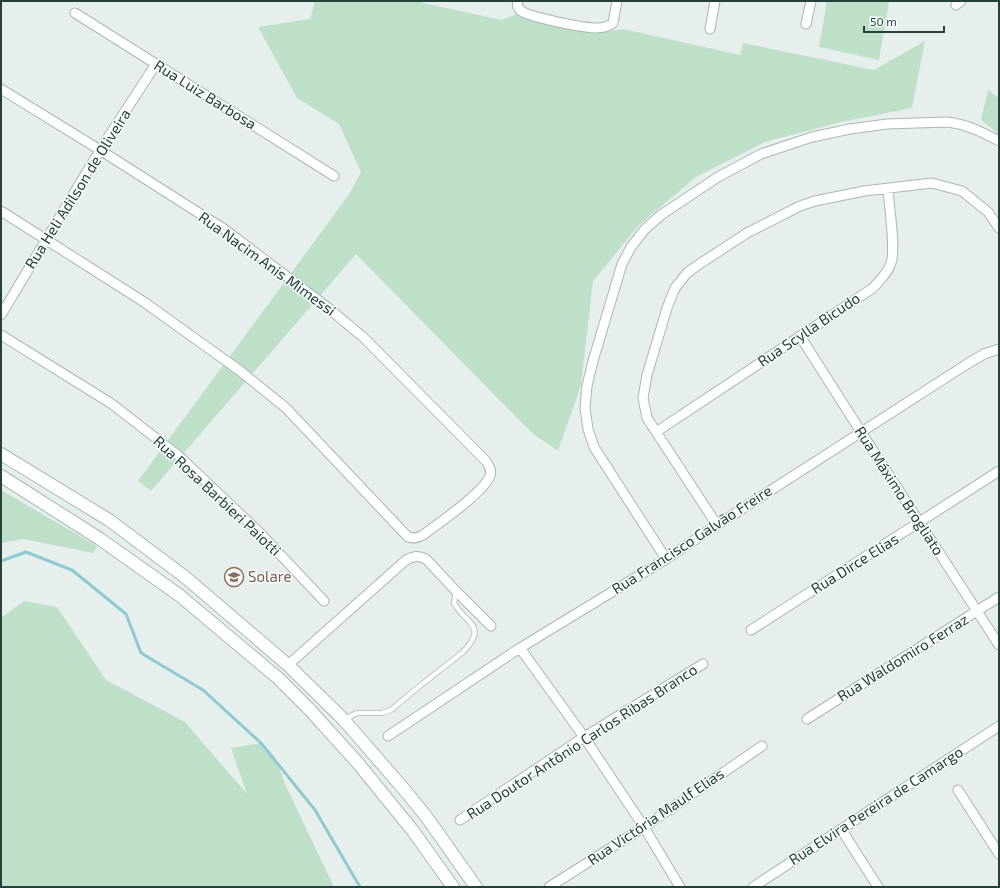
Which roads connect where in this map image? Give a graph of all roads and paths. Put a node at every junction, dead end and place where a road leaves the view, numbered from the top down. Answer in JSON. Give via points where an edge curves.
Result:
{"nodes":[{"id":1,"x":617,"y":1,"type":"edge"},
{"id":2,"x":715,"y":1,"type":"edge"},
{"id":3,"x":811,"y":1,"type":"edge"},
{"id":4,"x":518,"y":3,"type":"edge"},
{"id":5,"x":75,"y":13,"type":"dead end"},
{"id":6,"x":806,"y":24,"type":"dead end"},
{"id":7,"x":710,"y":29,"type":"dead end"},
{"id":8,"x":156,"y":64,"type":"junction"},
{"id":9,"x":1,"y":89,"type":"edge"},
{"id":10,"x":999,"y":141,"type":"edge"},
{"id":11,"x":100,"y":150,"type":"junction"},
{"id":12,"x":334,"y":176,"type":"dead end"},
{"id":13,"x":888,"y":189,"type":"junction"},
{"id":14,"x":1,"y":211,"type":"edge"},
{"id":15,"x":999,"y":228,"type":"edge"},
{"id":16,"x":46,"y":240,"type":"junction"},
{"id":17,"x":1,"y":315,"type":"edge"},
{"id":18,"x":1,"y":335,"type":"edge"},
{"id":19,"x":800,"y":336,"type":"junction"},
{"id":20,"x":999,"y":349,"type":"edge"},
{"id":21,"x":656,"y":432,"type":"junction"},
{"id":22,"x":861,"y":432,"type":"junction"},
{"id":23,"x":1,"y":454,"type":"edge"},
{"id":24,"x":999,"y":471,"type":"edge"},
{"id":25,"x":1,"y":476,"type":"edge"},
{"id":26,"x":920,"y":523,"type":"junction"},
{"id":27,"x":717,"y":525,"type":"junction"},
{"id":28,"x":666,"y":559,"type":"junction"},
{"id":29,"x":456,"y":591,"type":"junction"},
{"id":30,"x":999,"y":597,"type":"edge"},
{"id":31,"x":324,"y":602,"type":"dead end"},
{"id":32,"x":977,"y":611,"type":"junction"},
{"id":33,"x":490,"y":626,"type":"dead end"},
{"id":34,"x":751,"y":630,"type":"dead end"},
{"id":35,"x":999,"y":645,"type":"edge"},
{"id":36,"x":520,"y":648,"type":"junction"},
{"id":37,"x":703,"y":664,"type":"dead end"},
{"id":38,"x":288,"y":666,"type":"junction"},
{"id":39,"x":278,"y":678,"type":"junction"},
{"id":40,"x":807,"y":719,"type":"dead end"},
{"id":41,"x":344,"y":720,"type":"junction"},
{"id":42,"x":999,"y":726,"type":"edge"},
{"id":43,"x":331,"y":733,"type":"junction"},
{"id":44,"x":388,"y":736,"type":"dead end"},
{"id":45,"x":584,"y":737,"type":"junction"},
{"id":46,"x":762,"y":746,"type":"dead end"},
{"id":47,"x":958,"y":790,"type":"dead end"},
{"id":48,"x":460,"y":820,"type":"dead end"},
{"id":49,"x":644,"y":828,"type":"junction"},
{"id":50,"x":841,"y":829,"type":"junction"},
{"id":51,"x":999,"y":854,"type":"edge"},
{"id":52,"x":453,"y":887,"type":"edge"},
{"id":53,"x":476,"y":887,"type":"edge"},
{"id":54,"x":549,"y":887,"type":"edge"},
{"id":55,"x":680,"y":887,"type":"edge"},
{"id":56,"x":753,"y":887,"type":"edge"},
{"id":57,"x":878,"y":887,"type":"edge"}],
"edges":[{"from":1,"to":4,"type":"street","via":[[613,23],[608,27],[595,28],[529,15],[519,9]]},
{"from":2,"to":7,"type":"street"},
{"from":3,"to":6,"type":"street"},
{"from":5,"to":8,"type":"street","name":"Rua Luiz Barbosa"},
{"from":8,"to":11,"type":"street","name":"Rua Heli Adilson de Oliveira"},
{"from":8,"to":12,"type":"street","name":"Rua Luiz Barbosa"},
{"from":9,"to":11,"type":"street","name":"Rua Nacim Anis Mimessi"},
{"from":10,"to":28,"type":"street","via":[[979,130],[947,122],[887,124],[812,137],[761,154],[718,177],[661,215],[645,229],[622,264],[593,361],[585,408],[594,447]]},
{"from":11,"to":16,"type":"street","name":"Rua Heli Adilson de Oliveira"},
{"from":11,"to":16,"type":"street","name":"Rua Nacim Anis Mimessi","via":[[224,229],[363,337],[486,461],[491,471],[486,482],[465,503],[419,538],[408,537],[286,408],[239,370],[144,302]]},
{"from":13,"to":15,"type":"street","via":[[932,183],[962,191],[988,212]]},
{"from":13,"to":19,"type":"street","name":"Rua Scylla Bicudo","via":[[893,252],[891,264],[884,276],[873,288]]},
{"from":13,"to":21,"type":"street","via":[[834,196],[800,206],[747,233],[687,273],[675,288],[667,308],[647,375],[643,398],[647,418]]},
{"from":14,"to":16,"type":"street"},
{"from":16,"to":17,"type":"street","name":"Rua Heli Adilson de Oliveira"},
{"from":18,"to":31,"type":"street","name":"Rua Rosa Barbieri Paiotti","via":[[112,404],[180,457],[260,533]]},
{"from":19,"to":21,"type":"street","name":"Rua Scylla Bicudo"},
{"from":19,"to":22,"type":"street","name":"Rua Máximo Brogliato"},
{"from":20,"to":22,"type":"street","name":"Rua Francisco Galvão Freire","via":[[967,364]]},
{"from":21,"to":27,"type":"street"},
{"from":22,"to":26,"type":"street","name":"Rua Máximo Brogliato"},
{"from":22,"to":27,"type":"street","name":"Rua Francisco Galvão Freire"},
{"from":23,"to":38,"type":"street","via":[[116,525],[185,577]]},
{"from":24,"to":26,"type":"street","name":"Rua Dirce Elias"},
{"from":25,"to":39,"type":"street","via":[[100,539],[178,595]]},
{"from":26,"to":32,"type":"street","name":"Rua Máximo Brogliato"},
{"from":26,"to":34,"type":"street","name":"Rua Dirce Elias"},
{"from":27,"to":28,"type":"street","name":"Rua Francisco Galvão Freire"},
{"from":28,"to":36,"type":"street","name":"Rua Francisco Galvão Freire"},
{"from":29,"to":33,"type":"street"},
{"from":29,"to":38,"type":"street","via":[[426,559],[415,556],[406,560]]},
{"from":29,"to":41,"type":"lane","via":[[454,603],[474,628],[475,635],[470,645],[391,710],[382,713],[357,713]]},
{"from":30,"to":32,"type":"street","name":"Rua Waldomiro Ferraz"},
{"from":32,"to":35,"type":"street","name":"Rua Máximo Brogliato"},
{"from":32,"to":40,"type":"street","name":"Rua Waldomiro Ferraz"},
{"from":36,"to":44,"type":"street","name":"Rua Francisco Galvão Freire"},
{"from":36,"to":45,"type":"street"},
{"from":37,"to":45,"type":"street","name":"Rua Doutor Antônio Carlos Ribas Branco"},
{"from":38,"to":39,"type":"street"},
{"from":38,"to":41,"type":"street"},
{"from":39,"to":43,"type":"street"},
{"from":41,"to":43,"type":"street"},
{"from":41,"to":53,"type":"street","via":[[428,819]]},
{"from":42,"to":50,"type":"street","name":"Rua Elvira Pereira de Camargo"},
{"from":43,"to":52,"type":"street","via":[[394,806]]},
{"from":45,"to":48,"type":"street","name":"Rua Doutor Antônio Carlos Ribas Branco"},
{"from":45,"to":49,"type":"street"},
{"from":46,"to":49,"type":"street","name":"Rua Victória Maulf Elias"},
{"from":47,"to":51,"type":"street"},
{"from":49,"to":54,"type":"street","name":"Rua Victória Maulf Elias"},
{"from":49,"to":55,"type":"street"},
{"from":50,"to":56,"type":"street","name":"Rua Elvira Pereira de Camargo"},
{"from":50,"to":57,"type":"street"}]}
